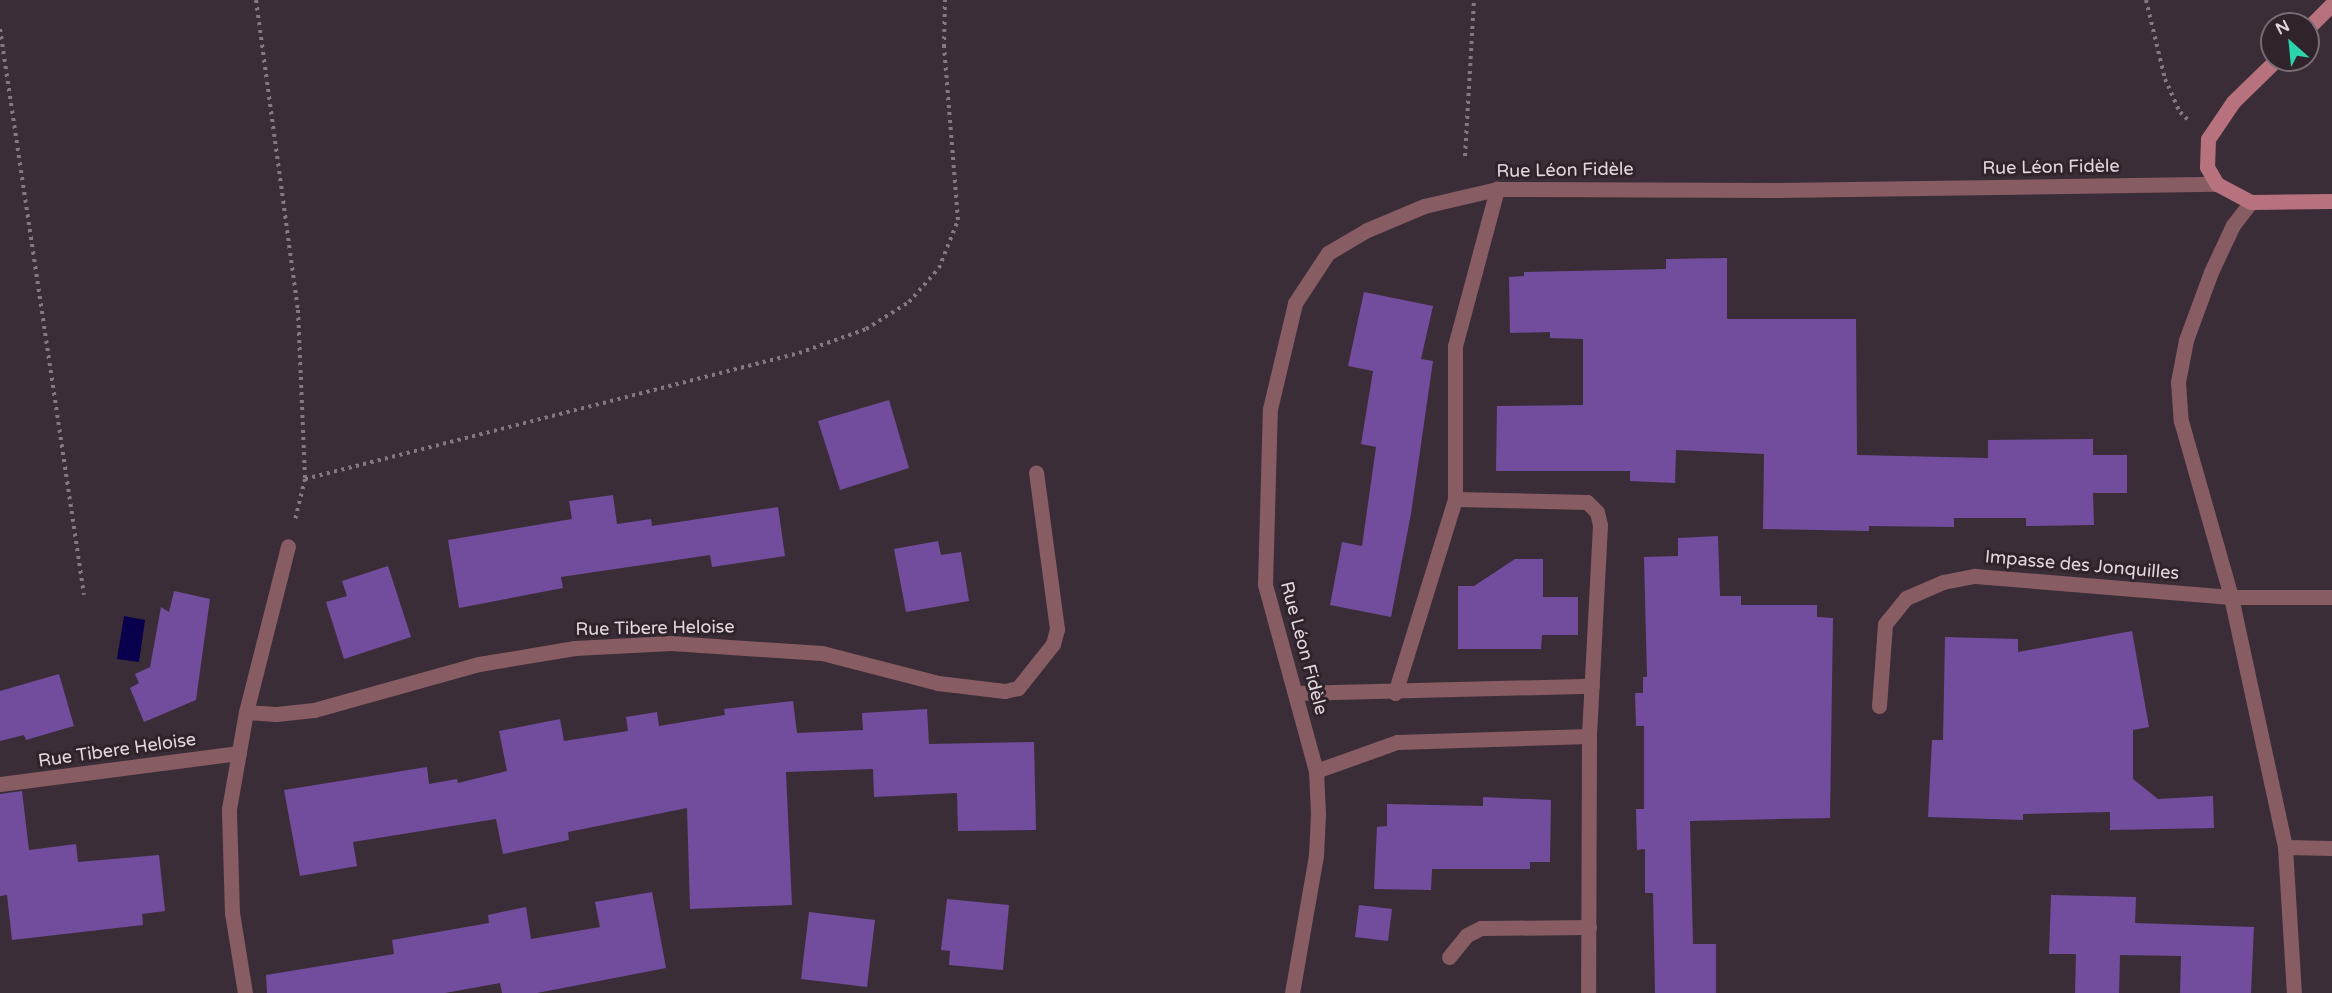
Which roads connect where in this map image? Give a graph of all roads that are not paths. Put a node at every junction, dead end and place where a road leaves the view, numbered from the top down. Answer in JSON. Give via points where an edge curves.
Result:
{"nodes":[{"id":1,"x":2332,"y":4,"type":"edge"},
{"id":2,"x":2320,"y":16,"type":"edge"},
{"id":3,"x":2264,"y":72,"type":"edge"},
{"id":4,"x":2217,"y":184,"type":"junction"},
{"id":5,"x":1497,"y":189,"type":"junction"},
{"id":6,"x":2332,"y":201,"type":"edge"},
{"id":7,"x":2251,"y":202,"type":"junction"},
{"id":8,"x":1036,"y":472,"type":"dead end"},
{"id":9,"x":1455,"y":499,"type":"junction"},
{"id":10,"x":288,"y":546,"type":"road end"},
{"id":11,"x":2231,"y":597,"type":"junction"},
{"id":12,"x":2332,"y":597,"type":"edge"},
{"id":13,"x":1592,"y":686,"type":"junction"},
{"id":14,"x":1295,"y":693,"type":"junction"},
{"id":15,"x":1395,"y":693,"type":"junction"},
{"id":16,"x":1879,"y":706,"type":"dead end"},
{"id":17,"x":246,"y":712,"type":"junction"},
{"id":18,"x":1589,"y":736,"type":"junction"},
{"id":19,"x":239,"y":753,"type":"junction"},
{"id":20,"x":1316,"y":771,"type":"junction"},
{"id":21,"x":0,"y":784,"type":"edge"},
{"id":22,"x":2285,"y":847,"type":"junction"},
{"id":23,"x":2332,"y":848,"type":"edge"},
{"id":24,"x":1589,"y":927,"type":"junction"},
{"id":25,"x":1449,"y":957,"type":"dead end"},
{"id":26,"x":245,"y":993,"type":"edge"},
{"id":27,"x":1292,"y":993,"type":"edge"},
{"id":28,"x":1588,"y":993,"type":"edge"},
{"id":29,"x":2294,"y":993,"type":"edge"}],
"edges":[{"from":1,"to":2,"type":"main road"},
{"from":3,"to":4,"type":"main road","via":[[2233,102],[2208,140],[2207,167]]},
{"from":4,"to":5,"type":"street","name":"Rue Léon Fidèle"},
{"from":4,"to":7,"type":"main road"},
{"from":5,"to":9,"type":"street","via":[[1455,346]]},
{"from":5,"to":14,"type":"street","name":"Rue Léon Fidèle","via":[[1424,206],[1367,230],[1328,253],[1295,303],[1270,409],[1265,584]]},
{"from":6,"to":7,"type":"main road"},
{"from":7,"to":11,"type":"street","via":[[2233,225],[2211,272],[2186,340],[2178,382],[2181,421]]},
{"from":8,"to":17,"type":"street","name":"Rue Tibere Heloise","via":[[1057,629],[1053,644],[1018,688],[1005,691],[938,683],[822,653],[671,643],[575,648],[479,664],[314,710]]},
{"from":9,"to":13,"type":"street","via":[[1587,502],[1597,512],[1600,525]]},
{"from":9,"to":15,"type":"street"},
{"from":10,"to":17,"type":"street"},
{"from":11,"to":12,"type":"street","name":"Impasse des Jonquilles"},
{"from":11,"to":16,"type":"street","name":"Impasse des Jonquilles","via":[[1975,576],[1943,582],[1906,598],[1885,624]]},
{"from":11,"to":22,"type":"street"},
{"from":13,"to":15,"type":"street"},
{"from":13,"to":18,"type":"street"},
{"from":14,"to":15,"type":"street"},
{"from":14,"to":20,"type":"street","name":"Rue Léon Fidèle"},
{"from":17,"to":19,"type":"street"},
{"from":18,"to":20,"type":"street","via":[[1397,742]]},
{"from":18,"to":24,"type":"street"},
{"from":19,"to":21,"type":"street","name":"Rue Tibere Heloise"},
{"from":19,"to":26,"type":"street","via":[[230,809],[231,901]]},
{"from":20,"to":27,"type":"street","name":"Rue Léon Fidèle","via":[[1316,856]]},
{"from":22,"to":23,"type":"street"},
{"from":22,"to":29,"type":"street"},
{"from":24,"to":25,"type":"street","via":[[1481,928],[1467,935]]},
{"from":24,"to":28,"type":"street"}]}
